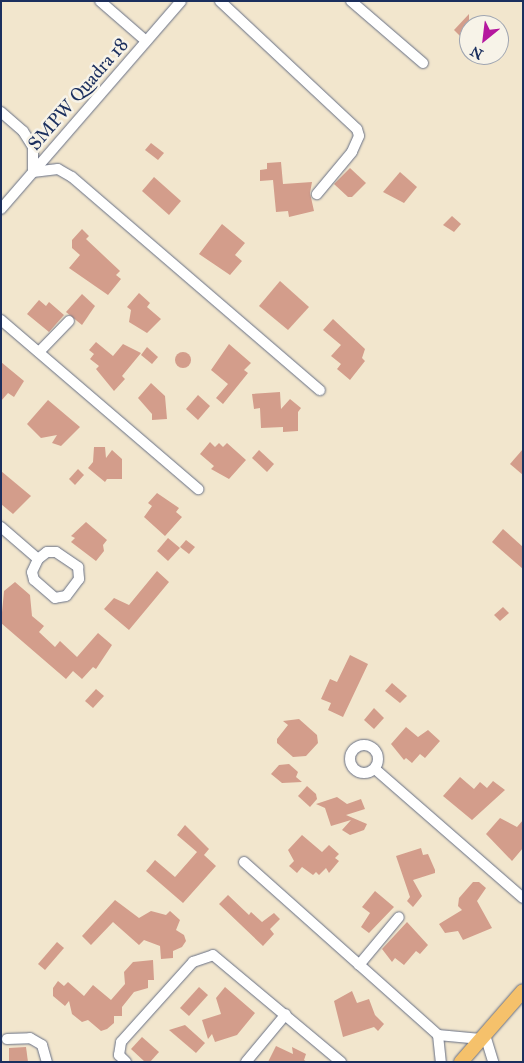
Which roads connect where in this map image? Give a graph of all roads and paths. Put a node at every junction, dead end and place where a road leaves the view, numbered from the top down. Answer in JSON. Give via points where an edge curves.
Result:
{"nodes":[{"id":1,"x":100,"y":1,"type":"edge"},
{"id":2,"x":181,"y":1,"type":"edge"},
{"id":3,"x":220,"y":1,"type":"edge"},
{"id":4,"x":351,"y":1,"type":"edge"},
{"id":5,"x":146,"y":41,"type":"junction"},
{"id":6,"x":423,"y":63,"type":"dead end"},
{"id":7,"x":1,"y":112,"type":"edge"},
{"id":8,"x":33,"y":172,"type":"junction"},
{"id":9,"x":317,"y":194,"type":"dead end"},
{"id":10,"x":1,"y":208,"type":"edge"},
{"id":11,"x":1,"y":320,"type":"edge"},
{"id":12,"x":69,"y":321,"type":"dead end"},
{"id":13,"x":40,"y":352,"type":"junction"},
{"id":14,"x":320,"y":390,"type":"dead end"},
{"id":15,"x":198,"y":489,"type":"dead end"},
{"id":16,"x":1,"y":528,"type":"edge"},
{"id":17,"x":38,"y":559,"type":"junction"},
{"id":18,"x":375,"y":769,"type":"dead end"},
{"id":19,"x":244,"y":862,"type":"dead end"},
{"id":20,"x":523,"y":898,"type":"edge"},
{"id":21,"x":399,"y":917,"type":"dead end"},
{"id":22,"x":359,"y":965,"type":"junction"},
{"id":23,"x":523,"y":991,"type":"edge"},
{"id":24,"x":286,"y":1014,"type":"junction"},
{"id":25,"x":438,"y":1035,"type":"junction"},
{"id":26,"x":483,"y":1037,"type":"junction"},
{"id":27,"x":6,"y":1039,"type":"dead end"},
{"id":28,"x":47,"y":1062,"type":"edge"},
{"id":29,"x":126,"y":1062,"type":"edge"},
{"id":30,"x":246,"y":1062,"type":"edge"},
{"id":31,"x":341,"y":1062,"type":"edge"},
{"id":32,"x":441,"y":1062,"type":"edge"},
{"id":33,"x":461,"y":1062,"type":"edge"},
{"id":34,"x":493,"y":1062,"type":"edge"}],
"edges":[{"from":1,"to":5,"type":"street"},
{"from":2,"to":5,"type":"street","name":"SMPW Quadra 18"},
{"from":3,"to":9,"type":"street","via":[[357,129],[359,136],[352,152]]},
{"from":4,"to":6,"type":"street"},
{"from":5,"to":8,"type":"street","name":"SMPW Quadra 18"},
{"from":7,"to":8,"type":"street","via":[[23,132],[33,147]]},
{"from":8,"to":10,"type":"street","name":"SMPW Quadra 18"},
{"from":8,"to":14,"type":"street","via":[[58,170],[72,177]]},
{"from":11,"to":13,"type":"street"},
{"from":12,"to":13,"type":"street"},
{"from":13,"to":15,"type":"street"},
{"from":16,"to":17,"type":"street"},
{"from":17,"to":17,"type":"street","via":[[47,552],[56,552],[78,567],[79,579],[66,596],[56,598],[34,580],[32,572]]},
{"from":18,"to":20,"type":"street"},
{"from":19,"to":22,"type":"street"},
{"from":21,"to":22,"type":"street"},
{"from":22,"to":25,"type":"street"},
{"from":23,"to":26,"type":"main road"},
{"from":24,"to":29,"type":"street","via":[[218,956],[203,956],[193,962],[121,1042],[119,1054]]},
{"from":24,"to":30,"type":"street"},
{"from":24,"to":31,"type":"street"},
{"from":25,"to":26,"type":"street"},
{"from":25,"to":32,"type":"street"},
{"from":26,"to":33,"type":"main road"},
{"from":26,"to":34,"type":"street"},
{"from":27,"to":28,"type":"street","via":[[30,1038],[42,1045]]}]}
